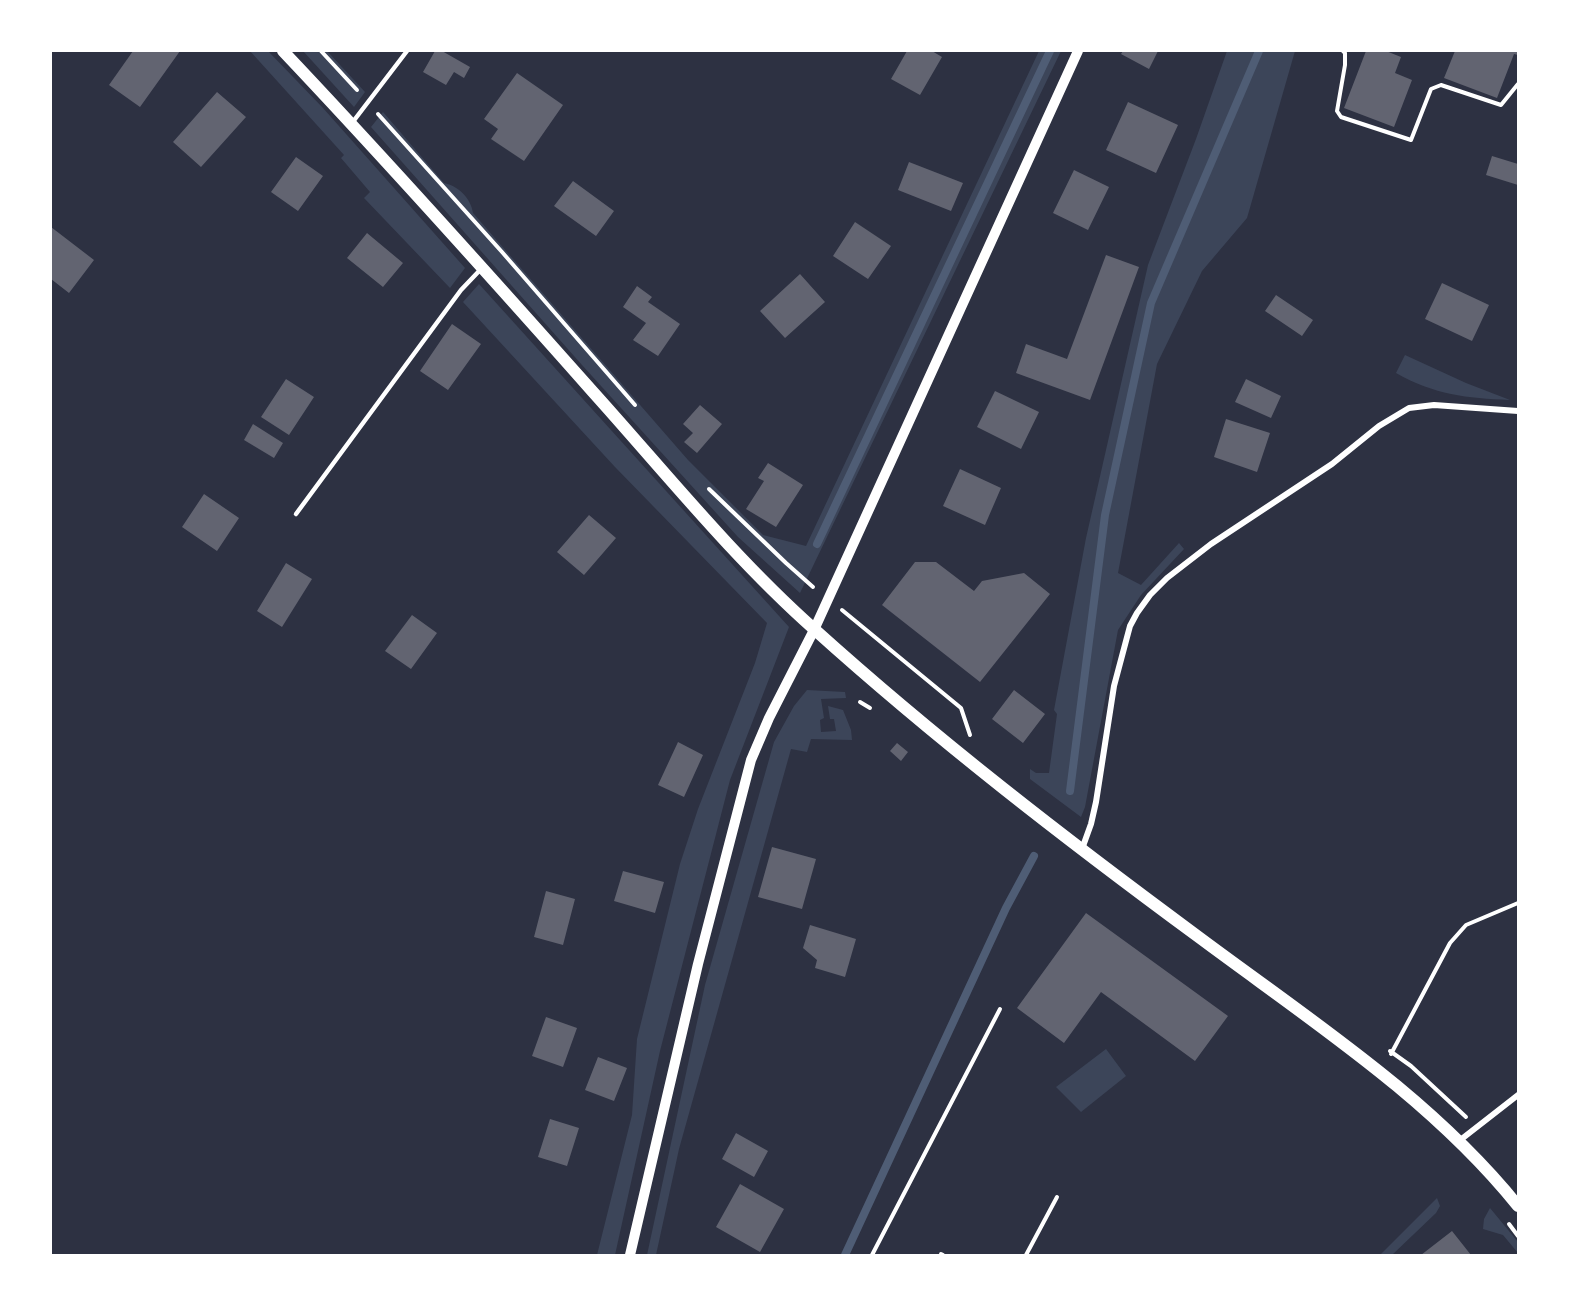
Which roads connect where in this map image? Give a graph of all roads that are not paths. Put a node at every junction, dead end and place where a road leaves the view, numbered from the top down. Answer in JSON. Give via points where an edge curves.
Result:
{"nodes":[{"id":1,"x":283,"y":51,"type":"edge"},
{"id":2,"x":407,"y":51,"type":"edge"},
{"id":3,"x":1078,"y":51,"type":"edge"},
{"id":4,"x":352,"y":123,"type":"junction"},
{"id":5,"x":483,"y":267,"type":"junction"},
{"id":6,"x":1518,"y":411,"type":"edge"},
{"id":7,"x":296,"y":513,"type":"dead end"},
{"id":8,"x":814,"y":630,"type":"junction"},
{"id":9,"x":1082,"y":850,"type":"junction"},
{"id":10,"x":1518,"y":1095,"type":"edge"},
{"id":11,"x":1459,"y":1141,"type":"junction"},
{"id":12,"x":1518,"y":1206,"type":"edge"},
{"id":13,"x":630,"y":1255,"type":"edge"}],
"edges":[{"from":1,"to":4,"type":"main road"},
{"from":2,"to":4,"type":"lane"},
{"from":3,"to":8,"type":"street"},
{"from":4,"to":5,"type":"main road"},
{"from":5,"to":7,"type":"lane"},
{"from":5,"to":8,"type":"main road","via":[[743,562]]},
{"from":6,"to":9,"type":"street","via":[[1434,405],[1409,408],[1211,544],[1150,595],[1130,626],[1114,686],[1096,802]]},
{"from":8,"to":9,"type":"main road"},
{"from":8,"to":13,"type":"street","via":[[751,760]]},
{"from":9,"to":11,"type":"main road","via":[[1381,1072]]},
{"from":10,"to":11,"type":"street"},
{"from":11,"to":12,"type":"main road"}]}
